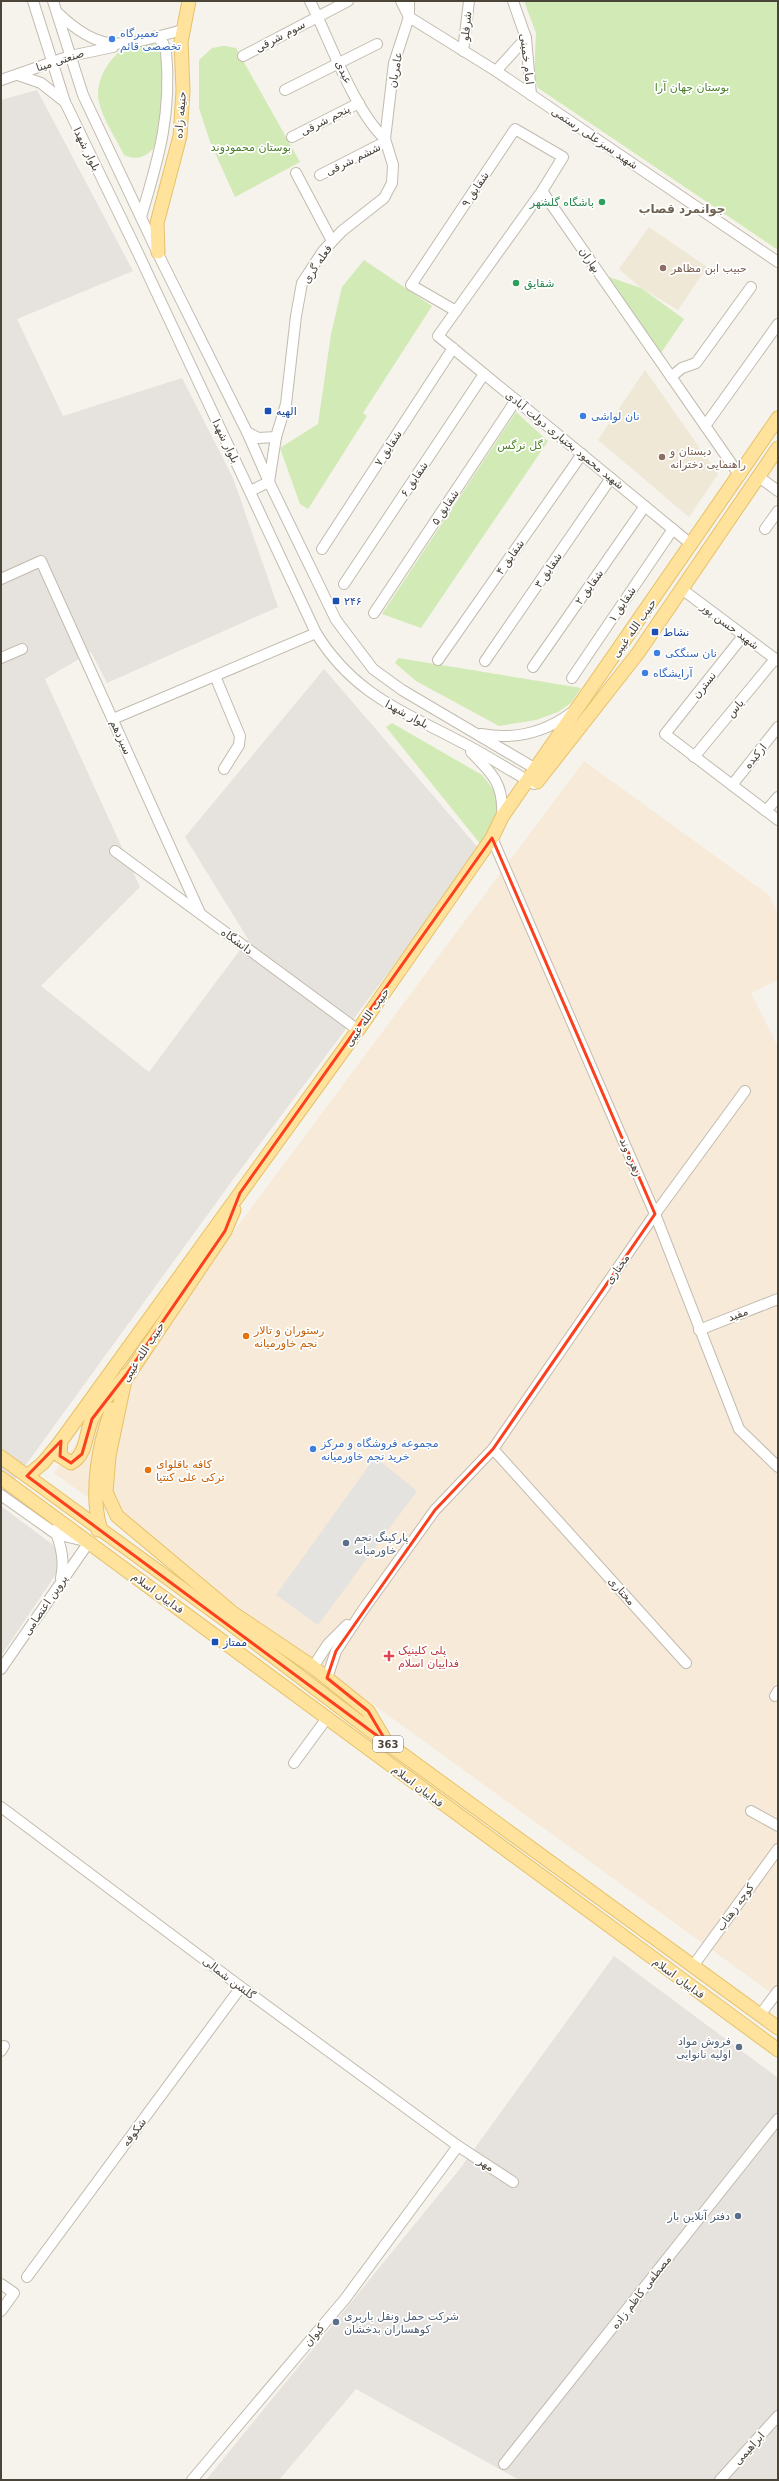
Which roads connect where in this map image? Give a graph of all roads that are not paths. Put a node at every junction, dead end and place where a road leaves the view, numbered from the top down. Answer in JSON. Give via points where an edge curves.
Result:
{"nodes":[{"id":1,"x":33,"y":1,"type":"edge"},
{"id":2,"x":53,"y":1,"type":"edge"},
{"id":3,"x":189,"y":1,"type":"edge"},
{"id":4,"x":310,"y":1,"type":"edge"},
{"id":5,"x":348,"y":1,"type":"edge"},
{"id":6,"x":401,"y":1,"type":"edge"},
{"id":7,"x":409,"y":1,"type":"edge"},
{"id":8,"x":469,"y":1,"type":"edge"},
{"id":9,"x":512,"y":1,"type":"edge"},
{"id":10,"x":56,"y":11,"type":"junction"},
{"id":11,"x":317,"y":16,"type":"junction"},
{"id":12,"x":409,"y":17,"type":"junction"},
{"id":13,"x":183,"y":30,"type":"junction"},
{"id":14,"x":156,"y":36,"type":"junction"},
{"id":15,"x":526,"y":38,"type":"junction"},
{"id":16,"x":377,"y":44,"type":"dead end"},
{"id":17,"x":121,"y":45,"type":"junction"},
{"id":18,"x":463,"y":51,"type":"junction"},
{"id":19,"x":70,"y":56,"type":"junction"},
{"id":20,"x":243,"y":56,"type":"dead end"},
{"id":21,"x":52,"y":62,"type":"junction"},
{"id":22,"x":339,"y":62,"type":"junction"},
{"id":23,"x":496,"y":71,"type":"junction"},
{"id":24,"x":18,"y":75,"type":"junction"},
{"id":25,"x":1,"y":80,"type":"edge"},
{"id":26,"x":285,"y":90,"type":"dead end"},
{"id":27,"x":531,"y":95,"type":"junction"},
{"id":28,"x":65,"y":102,"type":"junction"},
{"id":29,"x":359,"y":102,"type":"junction"},
{"id":30,"x":292,"y":137,"type":"dead end"},
{"id":31,"x":385,"y":141,"type":"junction"},
{"id":32,"x":296,"y":173,"type":"dead end"},
{"id":33,"x":320,"y":175,"type":"dead end"},
{"id":34,"x":542,"y":191,"type":"junction"},
{"id":35,"x":141,"y":217,"type":"junction"},
{"id":36,"x":332,"y":242,"type":"junction"},
{"id":37,"x":158,"y":252,"type":"junction"},
{"id":38,"x":778,"y":262,"type":"edge"},
{"id":39,"x":751,"y":286,"type":"dead end"},
{"id":40,"x":456,"y":311,"type":"junction"},
{"id":41,"x":778,"y":324,"type":"edge"},
{"id":42,"x":453,"y":348,"type":"junction"},
{"id":43,"x":484,"y":374,"type":"junction"},
{"id":44,"x":671,"y":377,"type":"junction"},
{"id":45,"x":516,"y":400,"type":"junction"},
{"id":46,"x":778,"y":418,"type":"edge"},
{"id":47,"x":705,"y":426,"type":"junction"},
{"id":48,"x":247,"y":432,"type":"junction"},
{"id":49,"x":276,"y":437,"type":"junction"},
{"id":50,"x":778,"y":448,"type":"edge"},
{"id":51,"x":582,"y":454,"type":"junction"},
{"id":52,"x":740,"y":476,"type":"junction"},
{"id":53,"x":759,"y":477,"type":"junction"},
{"id":54,"x":611,"y":478,"type":"junction"},
{"id":55,"x":269,"y":482,"type":"junction"},
{"id":56,"x":250,"y":491,"type":"junction"},
{"id":57,"x":778,"y":491,"type":"edge"},
{"id":58,"x":645,"y":506,"type":"junction"},
{"id":59,"x":778,"y":511,"type":"edge"},
{"id":60,"x":672,"y":529,"type":"junction"},
{"id":61,"x":765,"y":529,"type":"dead end"},
{"id":62,"x":692,"y":545,"type":"junction"},
{"id":63,"x":322,"y":549,"type":"dead end"},
{"id":64,"x":1,"y":579,"type":"edge"},
{"id":65,"x":344,"y":584,"type":"dead end"},
{"id":66,"x":683,"y":590,"type":"junction"},
{"id":67,"x":374,"y":613,"type":"dead end"},
{"id":68,"x":316,"y":633,"type":"junction"},
{"id":69,"x":743,"y":636,"type":"junction"},
{"id":70,"x":624,"y":644,"type":"junction"},
{"id":71,"x":22,"y":649,"type":"dead end"},
{"id":72,"x":638,"y":653,"type":"junction"},
{"id":73,"x":1,"y":658,"type":"edge"},
{"id":74,"x":438,"y":660,"type":"dead end"},
{"id":75,"x":777,"y":660,"type":"edge"},
{"id":76,"x":485,"y":661,"type":"dead end"},
{"id":77,"x":533,"y":667,"type":"dead end"},
{"id":78,"x":215,"y":676,"type":"junction"},
{"id":79,"x":572,"y":678,"type":"dead end"},
{"id":80,"x":578,"y":709,"type":"junction"},
{"id":81,"x":113,"y":719,"type":"junction"},
{"id":82,"x":778,"y":727,"type":"edge"},
{"id":83,"x":475,"y":733,"type":"junction"},
{"id":84,"x":461,"y":742,"type":"junction"},
{"id":85,"x":694,"y":757,"type":"junction"},
{"id":86,"x":224,"y":769,"type":"dead end"},
{"id":87,"x":540,"y":771,"type":"junction"},
{"id":88,"x":531,"y":782,"type":"junction"},
{"id":89,"x":732,"y":785,"type":"junction"},
{"id":90,"x":778,"y":797,"type":"edge"},
{"id":91,"x":766,"y":811,"type":"junction"},
{"id":92,"x":502,"y":817,"type":"junction"},
{"id":93,"x":778,"y":820,"type":"edge"},
{"id":94,"x":492,"y":838,"type":"junction"},
{"id":95,"x":115,"y":851,"type":"dead end"},
{"id":96,"x":200,"y":913,"type":"junction"},
{"id":97,"x":358,"y":1030,"type":"junction"},
{"id":98,"x":745,"y":1091,"type":"dead end"},
{"id":99,"x":240,"y":1193,"type":"junction"},
{"id":100,"x":655,"y":1214,"type":"junction"},
{"id":101,"x":778,"y":1299,"type":"edge"},
{"id":102,"x":699,"y":1330,"type":"junction"},
{"id":103,"x":126,"y":1375,"type":"junction"},
{"id":104,"x":61,"y":1441,"type":"junction"},
{"id":105,"x":493,"y":1449,"type":"junction"},
{"id":106,"x":1,"y":1457,"type":"edge"},
{"id":107,"x":778,"y":1467,"type":"edge"},
{"id":108,"x":27,"y":1476,"type":"junction"},
{"id":109,"x":1,"y":1478,"type":"edge"},
{"id":110,"x":1,"y":1496,"type":"edge"},
{"id":111,"x":47,"y":1511,"type":"junction"},
{"id":112,"x":100,"y":1527,"type":"junction"},
{"id":113,"x":56,"y":1534,"type":"junction"},
{"id":114,"x":89,"y":1542,"type":"junction"},
{"id":115,"x":59,"y":1583,"type":"junction"},
{"id":116,"x":363,"y":1610,"type":"junction"},
{"id":117,"x":686,"y":1663,"type":"dead end"},
{"id":118,"x":313,"y":1667,"type":"junction"},
{"id":119,"x":1,"y":1669,"type":"edge"},
{"id":120,"x":327,"y":1678,"type":"junction"},
{"id":121,"x":327,"y":1718,"type":"junction"},
{"id":122,"x":387,"y":1744,"type":"junction"},
{"id":123,"x":294,"y":1763,"type":"dead end"},
{"id":124,"x":1,"y":1806,"type":"edge"},
{"id":125,"x":751,"y":1811,"type":"dead end"},
{"id":126,"x":778,"y":1826,"type":"edge"},
{"id":127,"x":778,"y":1849,"type":"edge"},
{"id":128,"x":693,"y":1966,"type":"junction"},
{"id":129,"x":241,"y":1987,"type":"junction"},
{"id":130,"x":778,"y":1991,"type":"edge"},
{"id":131,"x":760,"y":2015,"type":"junction"},
{"id":132,"x":778,"y":2028,"type":"edge"},
{"id":133,"x":778,"y":2050,"type":"edge"},
{"id":134,"x":778,"y":2119,"type":"edge"},
{"id":135,"x":458,"y":2146,"type":"junction"},
{"id":136,"x":513,"y":2182,"type":"dead end"},
{"id":137,"x":26,"y":2276,"type":"dead end"},
{"id":138,"x":1,"y":2284,"type":"edge"},
{"id":139,"x":1,"y":2311,"type":"edge"},
{"id":140,"x":778,"y":2416,"type":"edge"},
{"id":141,"x":504,"y":2464,"type":"dead end"},
{"id":142,"x":192,"y":2480,"type":"edge"},
{"id":143,"x":720,"y":2480,"type":"edge"}],
"edges":[{"from":1,"to":21,"type":"street","name":"بلوار شهدا"},
{"from":2,"to":10,"type":"street","name":"بلوار شهدا"},
{"from":3,"to":13,"type":"main road","name":"حنیفه زاده"},
{"from":4,"to":11,"type":"street","name":"عیدی"},
{"from":5,"to":11,"type":"street","name":"سوم شرقی"},
{"from":6,"to":12,"type":"street"},
{"from":7,"to":12,"type":"street","name":"عامریان"},
{"from":8,"to":18,"type":"street","name":"شرفلو"},
{"from":9,"to":15,"type":"street","name":"امام خمینی"},
{"from":10,"to":17,"type":"street","via":[[87,36]]},
{"from":10,"to":19,"type":"street","name":"بلوار شهدا"},
{"from":11,"to":20,"type":"street","name":"سوم شرقی"},
{"from":11,"to":22,"type":"street","name":"عیدی"},
{"from":12,"to":18,"type":"street","name":"شهید سبزعلی رستمی"},
{"from":12,"to":31,"type":"street","name":"عامریان","via":[[394,63]]},
{"from":13,"to":14,"type":"street","name":"صنعتی مینا"},
{"from":13,"to":37,"type":"main road","name":"حنیفه زاده","via":[[180,136],[157,223]]},
{"from":14,"to":17,"type":"street","name":"صنعتی مینا"},
{"from":14,"to":35,"type":"street","via":[[166,50],[168,108],[164,136]]},
{"from":15,"to":23,"type":"street"},
{"from":15,"to":27,"type":"street","name":"امام خمینی"},
{"from":16,"to":22,"type":"street"},
{"from":17,"to":19,"type":"street","name":"صنعتی مینا"},
{"from":18,"to":23,"type":"street","name":"شهید سبزعلی رستمی"},
{"from":19,"to":21,"type":"street","name":"صنعتی مینا"},
{"from":19,"to":35,"type":"street","name":"بلوار شهدا","via":[[83,95]]},
{"from":21,"to":24,"type":"street","name":"صنعتی مینا"},
{"from":21,"to":28,"type":"street","name":"بلوار شهدا"},
{"from":22,"to":26,"type":"street"},
{"from":22,"to":29,"type":"street","name":"عیدی"},
{"from":23,"to":27,"type":"street","name":"شهید سبزعلی رستمی"},
{"from":24,"to":25,"type":"street","name":"صنعتی مینا"},
{"from":24,"to":28,"type":"street","via":[[41,83]]},
{"from":27,"to":38,"type":"street","name":"شهید سبزعلی رستمی"},
{"from":28,"to":56,"type":"street","name":"بلوار شهدا"},
{"from":29,"to":30,"type":"street","name":"پنجم شرقی"},
{"from":29,"to":31,"type":"street","name":"عیدی","via":[[373,128]]},
{"from":31,"to":33,"type":"street","name":"ششم شرقی"},
{"from":31,"to":36,"type":"street","name":"فعله گری","via":[[392,165],[392,183],[384,198]]},
{"from":32,"to":36,"type":"street"},
{"from":34,"to":40,"type":"street"},
{"from":34,"to":40,"type":"street","name":"شقایق ۹","via":[[563,157],[515,129],[411,285]]},
{"from":34,"to":44,"type":"street","name":"بهاران"},
{"from":35,"to":37,"type":"street","name":"بلوار شهدا"},
{"from":36,"to":49,"type":"street","name":"فعله گری","via":[[302,283],[286,404]]},
{"from":37,"to":48,"type":"street","name":"بلوار شهدا"},
{"from":39,"to":44,"type":"street","via":[[696,364],[682,368]]},
{"from":40,"to":42,"type":"street","name":"شهید محمود بختیاری دولت آبادی","via":[[438,336]]},
{"from":41,"to":47,"type":"street"},
{"from":42,"to":43,"type":"street","name":"شهید محمود بختیاری دولت آبادی"},
{"from":42,"to":63,"type":"street","name":"شقایق ۷"},
{"from":43,"to":45,"type":"street","name":"شهید محمود بختیاری دولت آبادی"},
{"from":43,"to":65,"type":"street","name":"شقایق ۶"},
{"from":44,"to":47,"type":"street","name":"بهاران"},
{"from":45,"to":51,"type":"street","name":"شهید محمود بختیاری دولت آبادی"},
{"from":45,"to":67,"type":"street","name":"شقایق ۵"},
{"from":46,"to":52,"type":"main road","name":"حبیب الله غیبی"},
{"from":47,"to":52,"type":"street","name":"بهاران"},
{"from":48,"to":49,"type":"street","via":[[258,438]]},
{"from":48,"to":55,"type":"street","name":"بلوار شهدا"},
{"from":49,"to":55,"type":"street","name":"فعله گری"},
{"from":50,"to":53,"type":"main road","name":"حبیب الله غیبی"},
{"from":51,"to":54,"type":"street","name":"شهید محمود بختیاری دولت آبادی"},
{"from":51,"to":74,"type":"street","name":"شقایق ۴"},
{"from":52,"to":62,"type":"main road","name":"حبیب الله غیبی"},
{"from":53,"to":57,"type":"street"},
{"from":53,"to":66,"type":"main road","name":"حبیب الله غیبی"},
{"from":54,"to":58,"type":"street","name":"شهید محمود بختیاری دولت آبادی"},
{"from":54,"to":76,"type":"street","name":"شقایق ۳"},
{"from":55,"to":56,"type":"street"},
{"from":55,"to":83,"type":"street","name":"بلوار شهدا","via":[[336,620],[352,645],[379,674]]},
{"from":56,"to":68,"type":"street","name":"بلوار شهدا"},
{"from":58,"to":60,"type":"street","name":"شهید محمود بختیاری دولت آبادی"},
{"from":58,"to":77,"type":"street","name":"شقایق ۲"},
{"from":59,"to":61,"type":"street"},
{"from":60,"to":62,"type":"street","name":"شهید محمود بختیاری دولت آبادی"},
{"from":60,"to":79,"type":"street","name":"شقایق ۱"},
{"from":62,"to":70,"type":"main road","name":"حبیب الله غیبی"},
{"from":64,"to":81,"type":"street","name":"سیزدهم","via":[[41,561]]},
{"from":66,"to":69,"type":"street","name":"شهید حسن پور"},
{"from":66,"to":72,"type":"main road","name":"حبیب الله غیبی"},
{"from":68,"to":78,"type":"street"},
{"from":68,"to":84,"type":"street","name":"بلوار شهدا","via":[[343,670],[365,690],[390,707]]},
{"from":69,"to":75,"type":"street","name":"شهید حسن پور"},
{"from":69,"to":85,"type":"street","name":"نسترن","via":[[665,734]]},
{"from":70,"to":72,"type":"main road"},
{"from":70,"to":80,"type":"main road","name":"حبیب الله غیبی"},
{"from":71,"to":73,"type":"street"},
{"from":72,"to":87,"type":"main road","name":"حبیب الله غیبی"},
{"from":75,"to":85,"type":"street","name":"یاس"},
{"from":78,"to":81,"type":"street"},
{"from":78,"to":86,"type":"street","via":[[240,736],[240,745]]},
{"from":80,"to":83,"type":"street","via":[[557,724],[538,732],[497,737]]},
{"from":80,"to":87,"type":"main road","name":"حبیب الله غیبی"},
{"from":81,"to":96,"type":"street","name":"سیزدهم"},
{"from":82,"to":89,"type":"street","name":"ارکیده"},
{"from":83,"to":87,"type":"street","name":"بلوار شهدا"},
{"from":84,"to":88,"type":"street","name":"بلوار شهدا"},
{"from":84,"to":92,"type":"street","via":[[494,776],[501,789]]},
{"from":85,"to":89,"type":"street"},
{"from":87,"to":88,"type":"main road","name":"حبیب الله غیبی"},
{"from":88,"to":92,"type":"main road","name":"حبیب الله غیبی"},
{"from":88,"to":94,"type":"main road","name":"حبیب الله غیبی","via":[[508,823]]},
{"from":89,"to":91,"type":"street"},
{"from":90,"to":91,"type":"street"},
{"from":91,"to":93,"type":"street"},
{"from":92,"to":94,"type":"main road","name":"حبیب الله غیبی"},
{"from":94,"to":97,"type":"main road","name":"حبیب الله غیبی"},
{"from":94,"to":100,"type":"street","name":"زهره وند"},
{"from":95,"to":96,"type":"street","name":"دانشگاه"},
{"from":96,"to":97,"type":"street","name":"دانشگاه"},
{"from":97,"to":99,"type":"main road","name":"حبیب الله غیبی"},
{"from":98,"to":100,"type":"street","name":"مختاری"},
{"from":99,"to":103,"type":"main road","name":"حبیب الله غیبی","via":[[225,1231]]},
{"from":99,"to":104,"type":"main road","name":"حبیب الله غیبی"},
{"from":100,"to":102,"type":"street","name":"زهره وند"},
{"from":100,"to":105,"type":"street","name":"مختاری"},
{"from":101,"to":102,"type":"street","name":"مفید"},
{"from":102,"to":107,"type":"street","name":"زهره وند","via":[[739,1430]]},
{"from":103,"to":104,"type":"main road","via":[[92,1419],[82,1454],[77,1460],[71,1463],[60,1456]]},
{"from":103,"to":112,"type":"main road","name":"حبیب الله غیبی","via":[[101,1443],[94,1510]]},
{"from":103,"to":118,"type":"main road","via":[[109,1456],[106,1492],[117,1516],[233,1613]]},
{"from":104,"to":108,"type":"main road","name":"حبیب الله غیبی"},
{"from":105,"to":116,"type":"street","name":"مختاری","via":[[435,1510]]},
{"from":105,"to":117,"type":"street","name":"مختاری"},
{"from":106,"to":108,"type":"main road","name":"فداییان اسلام","number":"363"},
{"from":108,"to":112,"type":"main road","name":"فداییان اسلام","number":"363"},
{"from":109,"to":111,"type":"main road","name":"فداییان اسلام","number":"363"},
{"from":110,"to":113,"type":"street"},
{"from":111,"to":113,"type":"street"},
{"from":111,"to":114,"type":"main road","name":"فداییان اسلام","number":"363"},
{"from":112,"to":114,"type":"main road"},
{"from":112,"to":122,"type":"main road","name":"فداییان اسلام","number":"363"},
{"from":113,"to":114,"type":"street"},
{"from":113,"to":115,"type":"street","via":[[64,1566]]},
{"from":114,"to":115,"type":"street","name":"پروین اعتصامی"},
{"from":114,"to":121,"type":"main road","name":"فداییان اسلام","number":"363"},
{"from":115,"to":119,"type":"street","name":"پروین اعتصامی"},
{"from":116,"to":118,"type":"street","name":"مختاری","via":[[328,1644]]},
{"from":116,"to":120,"type":"street","name":"مختاری","via":[[336,1651]]},
{"from":118,"to":120,"type":"main road"},
{"from":120,"to":122,"type":"main road","via":[[368,1711]]},
{"from":121,"to":123,"type":"street"},
{"from":121,"to":133,"type":"main road","name":"فداییان اسلام","number":"363"},
{"from":122,"to":128,"type":"main road","name":"فداییان اسلام","number":"363"},
{"from":124,"to":129,"type":"street","name":"گلشن شمالی"},
{"from":125,"to":126,"type":"street"},
{"from":127,"to":128,"type":"street","name":"کوچه زهتاب"},
{"from":128,"to":131,"type":"main road","name":"فداییان اسلام","number":"363"},
{"from":129,"to":135,"type":"street","name":"گلشن شمالی"},
{"from":129,"to":137,"type":"street","name":"شکوفه"},
{"from":130,"to":131,"type":"street"},
{"from":131,"to":132,"type":"main road","name":"فداییان اسلام","number":"363"},
{"from":134,"to":141,"type":"street","name":"مصطفی کاظم زاده"},
{"from":135,"to":136,"type":"street","name":"مهر"},
{"from":135,"to":142,"type":"street","name":"کیوان","via":[[344,2299]]},
{"from":138,"to":139,"type":"street","via":[[14,2293]]},
{"from":140,"to":143,"type":"street","name":"ابراهیمی"}]}
